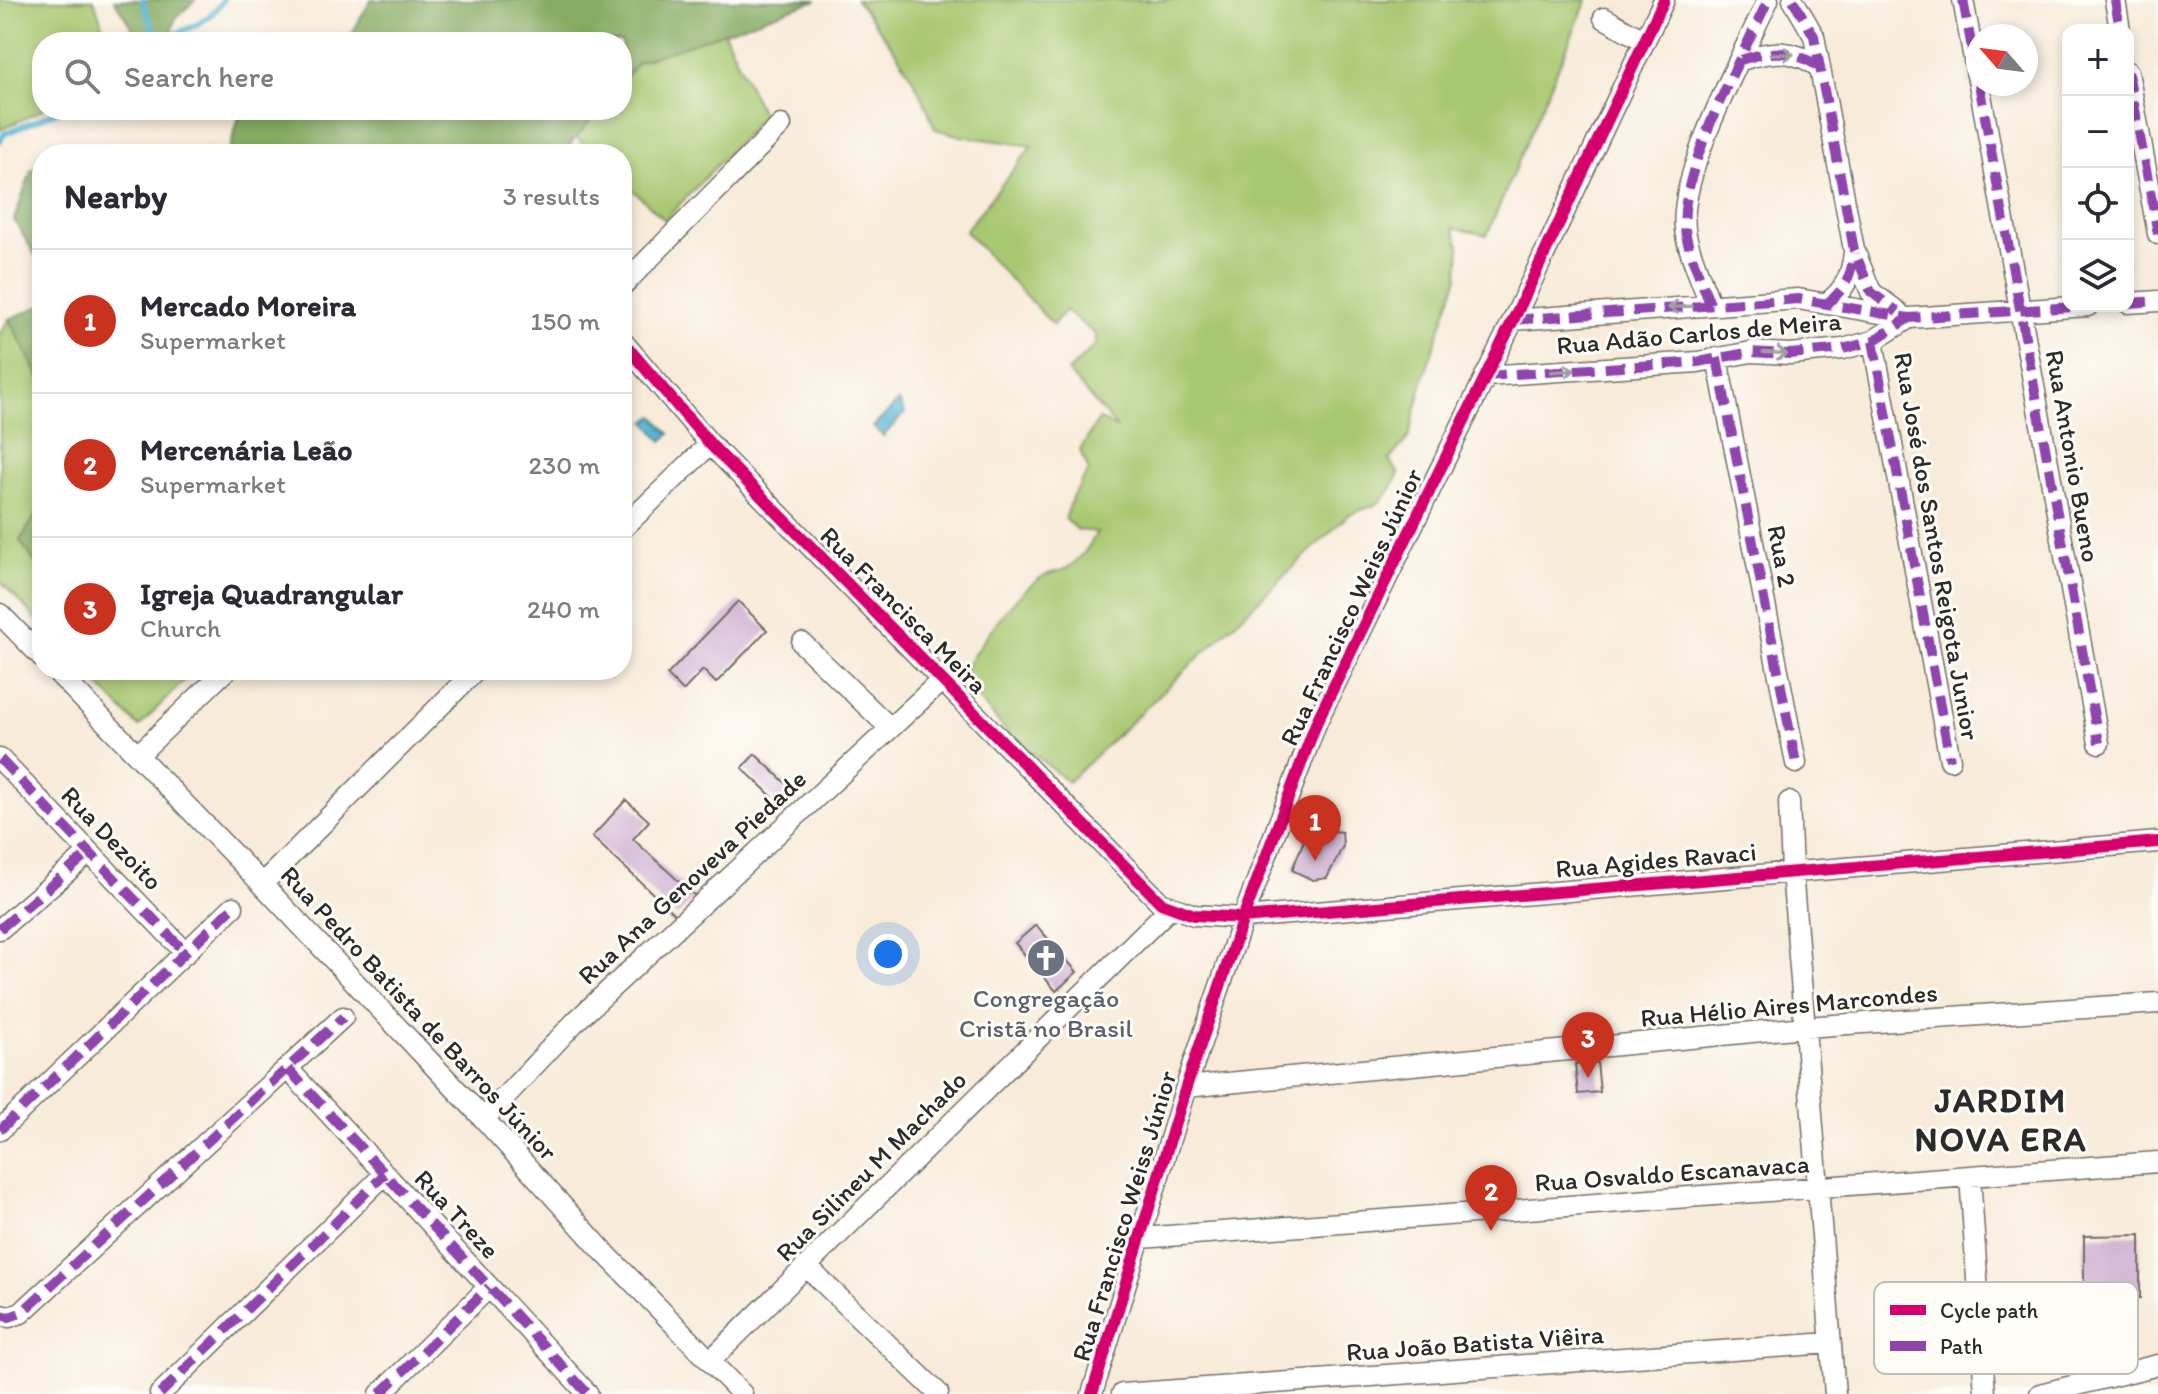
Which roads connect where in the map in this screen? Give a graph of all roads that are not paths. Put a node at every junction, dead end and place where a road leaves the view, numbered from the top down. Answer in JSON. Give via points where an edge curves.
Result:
{"nodes":[{"id":1,"x":1664,"y":0,"type":"edge"},
{"id":2,"x":1768,"y":0,"type":"edge"},
{"id":3,"x":1793,"y":0,"type":"edge"},
{"id":4,"x":1963,"y":0,"type":"edge"},
{"id":5,"x":2115,"y":0,"type":"edge"},
{"id":6,"x":1604,"y":18,"type":"dead end"},
{"id":7,"x":1967,"y":24,"type":"edge"},
{"id":8,"x":2119,"y":24,"type":"edge"},
{"id":9,"x":1645,"y":41,"type":"junction"},
{"id":10,"x":1741,"y":60,"type":"junction"},
{"id":11,"x":1820,"y":68,"type":"junction"},
{"id":12,"x":1980,"y":96,"type":"edge"},
{"id":13,"x":2132,"y":96,"type":"edge"},
{"id":14,"x":781,"y":125,"type":"dead end"},
{"id":15,"x":2158,"y":234,"type":"edge"},
{"id":16,"x":1854,"y":250,"type":"junction"},
{"id":17,"x":632,"y":276,"type":"edge"},
{"id":18,"x":2158,"y":301,"type":"edge"},
{"id":19,"x":2134,"y":303,"type":"edge"},
{"id":20,"x":1710,"y":304,"type":"junction"},
{"id":21,"x":1826,"y":304,"type":"junction"},
{"id":22,"x":2062,"y":308,"type":"edge"},
{"id":23,"x":2020,"y":311,"type":"junction"},
{"id":24,"x":1909,"y":318,"type":"junction"},
{"id":25,"x":1513,"y":320,"type":"junction"},
{"id":26,"x":1873,"y":341,"type":"junction"},
{"id":27,"x":632,"y":353,"type":"edge"},
{"id":28,"x":1717,"y":358,"type":"junction"},
{"id":29,"x":1485,"y":376,"type":"junction"},
{"id":30,"x":710,"y":444,"type":"junction"},
{"id":31,"x":632,"y":519,"type":"edge"},
{"id":32,"x":0,"y":614,"type":"edge"},
{"id":33,"x":802,"y":643,"type":"dead end"},
{"id":34,"x":32,"y":647,"type":"edge"},
{"id":35,"x":65,"y":680,"type":"edge"},
{"id":36,"x":216,"y":680,"type":"edge"},
{"id":37,"x":466,"y":680,"type":"edge"},
{"id":38,"x":942,"y":680,"type":"junction"},
{"id":39,"x":890,"y":728,"type":"junction"},
{"id":40,"x":2099,"y":743,"type":"dead end"},
{"id":41,"x":138,"y":755,"type":"junction"},
{"id":42,"x":0,"y":759,"type":"edge"},
{"id":43,"x":1950,"y":760,"type":"dead end"},
{"id":44,"x":1796,"y":763,"type":"dead end"},
{"id":45,"x":1789,"y":802,"type":"dead end"},
{"id":46,"x":2158,"y":842,"type":"edge"},
{"id":47,"x":89,"y":853,"type":"junction"},
{"id":48,"x":1792,"y":871,"type":"junction"},
{"id":49,"x":262,"y":884,"type":"junction"},
{"id":50,"x":1166,"y":905,"type":"junction"},
{"id":51,"x":233,"y":907,"type":"dead end"},
{"id":52,"x":1243,"y":918,"type":"junction"},
{"id":53,"x":0,"y":929,"type":"edge"},
{"id":54,"x":186,"y":953,"type":"junction"},
{"id":55,"x":2158,"y":1003,"type":"edge"},
{"id":56,"x":343,"y":1017,"type":"dead end"},
{"id":57,"x":1805,"y":1027,"type":"junction"},
{"id":58,"x":288,"y":1069,"type":"junction"},
{"id":59,"x":1186,"y":1087,"type":"junction"},
{"id":60,"x":484,"y":1119,"type":"junction"},
{"id":61,"x":0,"y":1130,"type":"edge"},
{"id":62,"x":2158,"y":1162,"type":"edge"},
{"id":63,"x":385,"y":1174,"type":"junction"},
{"id":64,"x":1970,"y":1176,"type":"junction"},
{"id":65,"x":1818,"y":1188,"type":"junction"},
{"id":66,"x":1141,"y":1238,"type":"junction"},
{"id":67,"x":806,"y":1266,"type":"junction"},
{"id":68,"x":1977,"y":1282,"type":"edge"},
{"id":69,"x":489,"y":1287,"type":"junction"},
{"id":70,"x":0,"y":1315,"type":"edge"},
{"id":71,"x":1830,"y":1343,"type":"junction"},
{"id":72,"x":710,"y":1361,"type":"junction"},
{"id":73,"x":2158,"y":1365,"type":"edge"},
{"id":74,"x":2138,"y":1370,"type":"edge"},
{"id":75,"x":1984,"y":1374,"type":"edge"},
{"id":76,"x":2121,"y":1374,"type":"edge"},
{"id":77,"x":938,"y":1393,"type":"edge"},
{"id":78,"x":160,"y":1394,"type":"edge"},
{"id":79,"x":380,"y":1394,"type":"edge"},
{"id":80,"x":588,"y":1394,"type":"edge"},
{"id":81,"x":742,"y":1394,"type":"edge"},
{"id":82,"x":1092,"y":1394,"type":"edge"},
{"id":83,"x":1122,"y":1394,"type":"edge"},
{"id":84,"x":1835,"y":1394,"type":"edge"},
{"id":85,"x":1985,"y":1394,"type":"edge"},
{"id":86,"x":2040,"y":1394,"type":"edge"}],
"edges":[{"from":1,"to":9,"type":"street","name":"Rua Francisco Weiss Júnior"},
{"from":2,"to":10,"type":"street"},
{"from":3,"to":11,"type":"street","via":[[1814,36]]},
{"from":4,"to":7,"type":"street","name":"Rua Antonio Bueno"},
{"from":5,"to":8,"type":"street"},
{"from":6,"to":9,"type":"street"},
{"from":9,"to":25,"type":"street","name":"Rua Francisco Weiss Júnior"},
{"from":10,"to":11,"type":"street","one_way":true,"via":[[1759,54],[1803,55]]},
{"from":10,"to":20,"type":"street","via":[[1694,165],[1686,208],[1685,230]]},
{"from":11,"to":16,"type":"street"},
{"from":12,"to":23,"type":"street","name":"Rua Antonio Bueno"},
{"from":13,"to":15,"type":"street"},
{"from":14,"to":17,"type":"street"},
{"from":16,"to":21,"type":"street","via":[[1846,286]]},
{"from":16,"to":24,"type":"street","via":[[1871,292]]},
{"from":18,"to":19,"type":"street"},
{"from":20,"to":21,"type":"street","name":"Rua Adão Carlos de Meira","via":[[1798,299]]},
{"from":20,"to":25,"type":"street","name":"Rua Adão Carlos de Meira","one_way":true},
{"from":21,"to":24,"type":"street","name":"Rua Adão Carlos de Meira"},
{"from":22,"to":23,"type":"street","name":"Rua Adão Carlos de Meira"},
{"from":23,"to":24,"type":"street","name":"Rua Adão Carlos de Meira"},
{"from":23,"to":40,"type":"street","name":"Rua Antonio Bueno"},
{"from":24,"to":26,"type":"street","name":"Rua Adão Carlos de Meira"},
{"from":25,"to":29,"type":"street","name":"Rua Francisco Weiss Júnior"},
{"from":28,"to":26,"type":"street","name":"Rua Adão Carlos de Meira","one_way":true,"via":[[1843,349]]},
{"from":26,"to":43,"type":"street","name":"Rua José dos Santos Reigota Junior"},
{"from":27,"to":30,"type":"street","name":"Rua Francisca Meira"},
{"from":29,"to":28,"type":"street","name":"Rua Adão Carlos de Meira","one_way":true},
{"from":28,"to":44,"type":"street","name":"Rua 2"},
{"from":29,"to":52,"type":"street","name":"Rua Francisco Weiss Júnior","via":[[1317,721]]},
{"from":30,"to":31,"type":"street"},
{"from":30,"to":38,"type":"street","name":"Rua Francisca Meira"},
{"from":32,"to":34,"type":"street"},
{"from":33,"to":39,"type":"street"},
{"from":35,"to":41,"type":"street","name":"Rua Pedro Batista de Barros Júnior"},
{"from":36,"to":41,"type":"street"},
{"from":37,"to":49,"type":"street"},
{"from":38,"to":39,"type":"street","name":"Rua Ana Genoveva Piedade"},
{"from":38,"to":50,"type":"street","name":"Rua Francisca Meira"},
{"from":39,"to":60,"type":"street","name":"Rua Ana Genoveva Piedade","via":[[575,1022]]},
{"from":41,"to":49,"type":"street","name":"Rua Pedro Batista de Barros Júnior"},
{"from":42,"to":47,"type":"street","name":"Rua Dezoito"},
{"from":45,"to":48,"type":"street"},
{"from":46,"to":48,"type":"street","name":"Rua Agides Ravaci"},
{"from":47,"to":53,"type":"street"},
{"from":47,"to":54,"type":"street","name":"Rua Dezoito"},
{"from":48,"to":52,"type":"street","name":"Rua Agides Ravaci"},
{"from":48,"to":57,"type":"street"},
{"from":49,"to":60,"type":"street","name":"Rua Pedro Batista de Barros Júnior"},
{"from":50,"to":52,"type":"street","name":"Rua Agides Ravaci","via":[[1194,915]]},
{"from":50,"to":67,"type":"street","name":"Rua Silineu M Machado"},
{"from":51,"to":54,"type":"street"},
{"from":52,"to":59,"type":"street","name":"Rua Francisco Weiss Júnior"},
{"from":54,"to":61,"type":"street"},
{"from":55,"to":57,"type":"street","name":"Rua Hélio Aires Marcondes"},
{"from":56,"to":58,"type":"street"},
{"from":57,"to":59,"type":"street","name":"Rua Hélio Aires Marcondes"},
{"from":57,"to":65,"type":"street"},
{"from":58,"to":63,"type":"street","name":"Rua Treze"},
{"from":58,"to":70,"type":"street","via":[[21,1313]]},
{"from":59,"to":66,"type":"street","name":"Rua Francisco Weiss Júnior"},
{"from":60,"to":72,"type":"street","name":"Rua Pedro Batista de Barros Júnior"},
{"from":62,"to":64,"type":"street","name":"Rua Osvaldo Escanavaca"},
{"from":63,"to":69,"type":"street","name":"Rua Treze"},
{"from":63,"to":78,"type":"street"},
{"from":64,"to":65,"type":"street","name":"Rua Osvaldo Escanavaca"},
{"from":64,"to":68,"type":"street"},
{"from":65,"to":66,"type":"street","name":"Rua Osvaldo Escanavaca"},
{"from":65,"to":71,"type":"street"},
{"from":66,"to":82,"type":"street","name":"Rua Francisco Weiss Júnior"},
{"from":67,"to":72,"type":"street","name":"Rua Silineu M Machado"},
{"from":67,"to":77,"type":"street"},
{"from":69,"to":79,"type":"street"},
{"from":69,"to":80,"type":"street","name":"Rua Treze"},
{"from":71,"to":83,"type":"street","name":"Rua João Batista Viêira"},
{"from":71,"to":84,"type":"street"},
{"from":72,"to":81,"type":"street","name":"Rua Pedro Batista de Barros Júnior"},
{"from":73,"to":74,"type":"street"},
{"from":75,"to":85,"type":"street"},
{"from":76,"to":86,"type":"street"}]}
